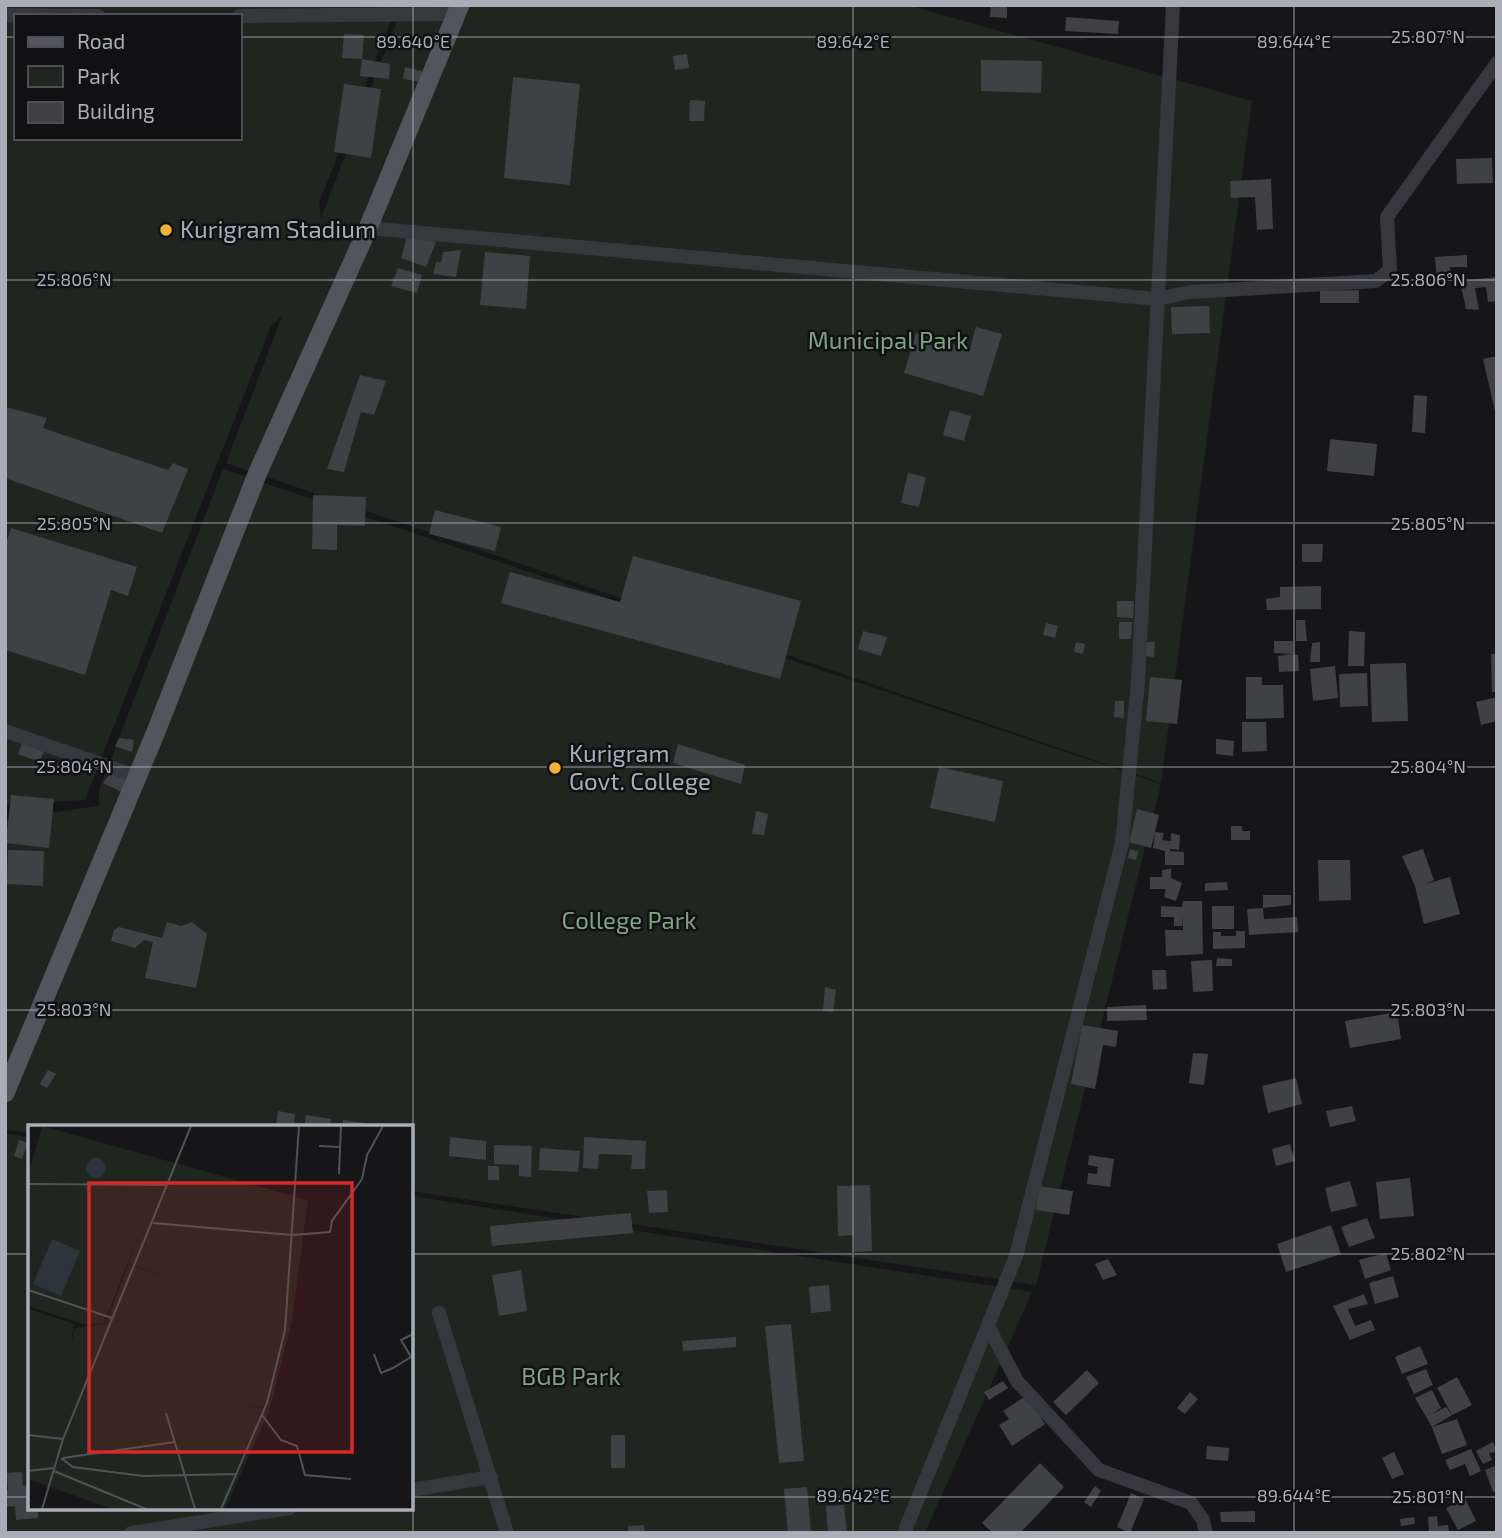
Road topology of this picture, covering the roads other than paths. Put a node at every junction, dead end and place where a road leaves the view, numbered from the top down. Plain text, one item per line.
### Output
1 (1173, 5) edge
2 (458, 10) edge
3 (242, 16) edge
4 (1497, 63) edge
5 (368, 228) junction
6 (1157, 299) junction
7 (5, 731) edge
8 (136, 776) junction
9 (5, 1093) edge
10 (439, 1313) dead end
11 (988, 1326) junction
12 (491, 1478) junction
13 (413, 1490) edge
14 (277, 1510) edge
15 (131, 1533) edge
16 (507, 1533) edge
17 (904, 1533) edge
18 (1206, 1533) edge

1 - 6 street
2 - 3 street
2 - 5 main road
4 - 6 street
5 - 6 street
5 - 8 main road
6 - 11 street
7 - 8 street
8 - 9 main road
10 - 12 street
11 - 17 street
11 - 18 street
12 - 13 street
12 - 16 street
14 - 15 street

